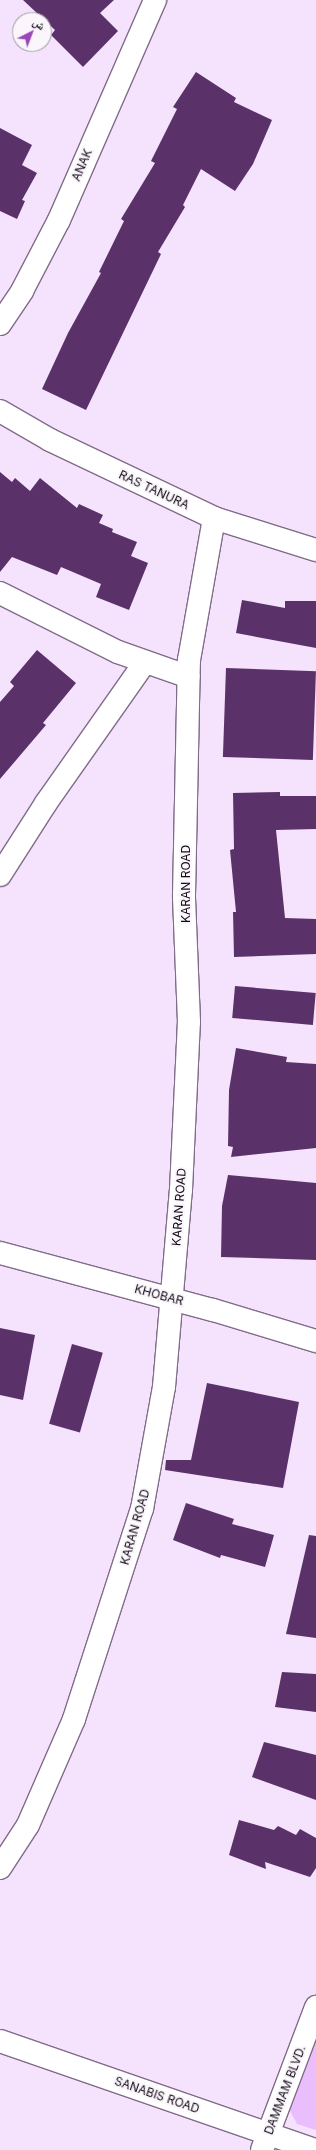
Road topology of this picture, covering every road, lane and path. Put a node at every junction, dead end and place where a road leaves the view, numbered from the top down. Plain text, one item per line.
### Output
1 (155, 0) edge
2 (0, 324) edge
3 (0, 411) edge
4 (214, 518) junction
5 (316, 550) edge
6 (0, 593) edge
7 (145, 662) junction
8 (188, 677) junction
9 (0, 875) edge
10 (0, 1253) edge
11 (172, 1299) junction
12 (316, 1341) edge
13 (0, 1868) edge
14 (316, 2008) edge
15 (0, 2041) edge
16 (265, 2142) edge
17 (315, 2150) edge

1 - 2 street, ANAK
3 - 4 street, RAS TANURA
4 - 5 street, RAS TANURA
4 - 8 street, KARAN ROAD
6 - 7 street
7 - 8 street
7 - 9 street
8 - 11 street, KARAN ROAD
10 - 11 street, KHOBAR
11 - 12 street, KHOBAR
11 - 13 street, KARAN ROAD
14 - 16 street, DAMMAM BLVD.
15 - 16 street, SANABIS ROAD
16 - 17 street, SANABIS ROAD

